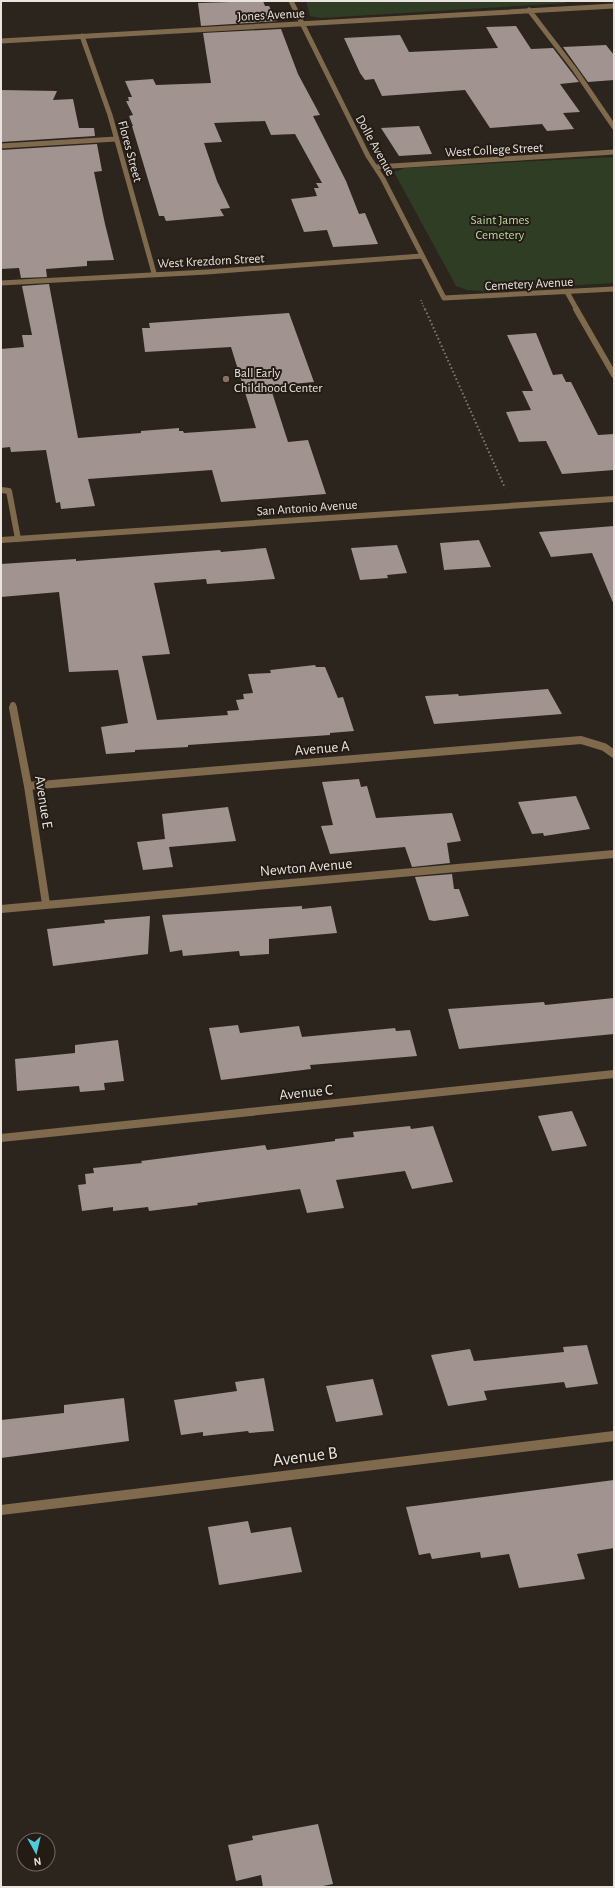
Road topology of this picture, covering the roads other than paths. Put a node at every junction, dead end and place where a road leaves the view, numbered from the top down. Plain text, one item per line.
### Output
1 (291, 1) edge
2 (614, 6) edge
3 (529, 10) junction
4 (302, 24) junction
5 (82, 36) junction
6 (1, 41) edge
7 (614, 127) edge
8 (116, 139) junction
9 (1, 146) edge
10 (614, 152) edge
11 (376, 167) junction
12 (422, 256) junction
13 (154, 274) junction
14 (1, 283) edge
15 (614, 289) edge
16 (567, 292) junction
17 (444, 298) joint
18 (614, 375) edge
19 (1, 490) edge
20 (614, 499) edge
21 (18, 539) junction
22 (1, 540) edge
23 (13, 705) dead end
24 (614, 754) edge
25 (28, 786) junction
26 (614, 854) edge
27 (46, 904) junction
28 (1, 909) edge
29 (614, 1074) edge
30 (1, 1138) edge
31 (614, 1436) edge
32 (1, 1510) edge

1 - 4 street, Dolle Avenue
2 - 3 street, Jones Avenue
3 - 4 street, Jones Avenue
3 - 7 street
4 - 5 street, Jones Avenue
4 - 11 street, Dolle Avenue
5 - 6 street, Jones Avenue
5 - 8 street, Flores Street
8 - 9 street
8 - 13 street, Flores Street
10 - 11 street, West College Street
11 - 12 street, Dolle Avenue
12 - 13 street, West Krezdorn Street
12 - 17 street, Dolle Avenue
13 - 14 street, West Krezdorn Street
15 - 16 street, Cemetery Avenue
16 - 17 street, Cemetery Avenue
16 - 18 street
19 - 21 street
20 - 21 street, San Antonio Avenue
21 - 22 street, San Antonio Avenue
23 - 25 street, Avenue E
24 - 25 street, Avenue A
25 - 27 street, Avenue E
26 - 27 street, Newton Avenue
27 - 28 street, Newton Avenue
29 - 30 street, Avenue C
31 - 32 street, Avenue B

